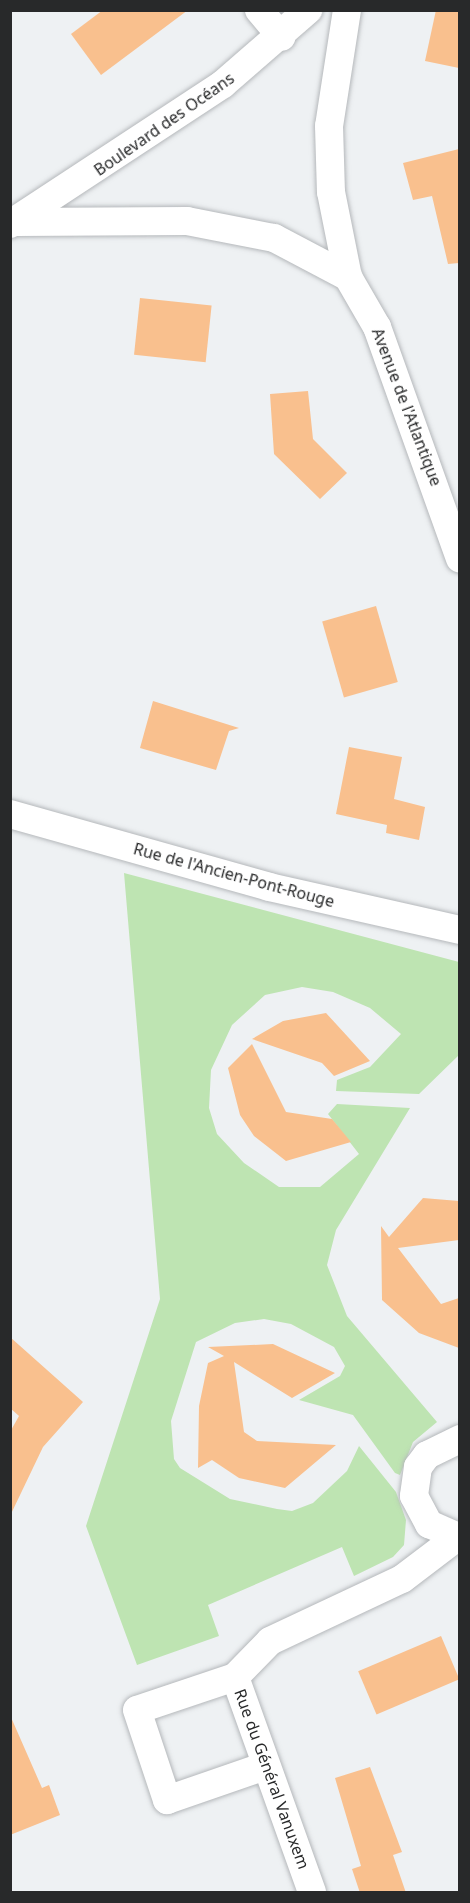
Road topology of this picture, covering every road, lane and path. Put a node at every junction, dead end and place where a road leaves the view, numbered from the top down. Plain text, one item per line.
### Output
1 (259, 10) edge
2 (308, 10) edge
3 (347, 10) edge
4 (282, 37) junction
5 (13, 223) edge
6 (348, 277) junction
7 (459, 559) edge
8 (10, 814) edge
9 (459, 930) edge
10 (459, 1439) edge
11 (458, 1538) edge
12 (235, 1677) junction
13 (265, 1766) junction
14 (312, 1893) edge

1 - 4 street
2 - 4 street, Boulevard des Océans
3 - 6 street, Avenue de l'Atlantique
4 - 5 street, Boulevard des Océans
5 - 6 street
6 - 7 street, Avenue de l'Atlantique
8 - 9 street, Rue de l'Ancien-Pont-Rouge
10 - 11 street
11 - 12 street, Rue du Général Vanuxem
12 - 13 street, Rue du Général Vanuxem
12 - 13 street
13 - 14 street, Rue du Général Vanuxem

